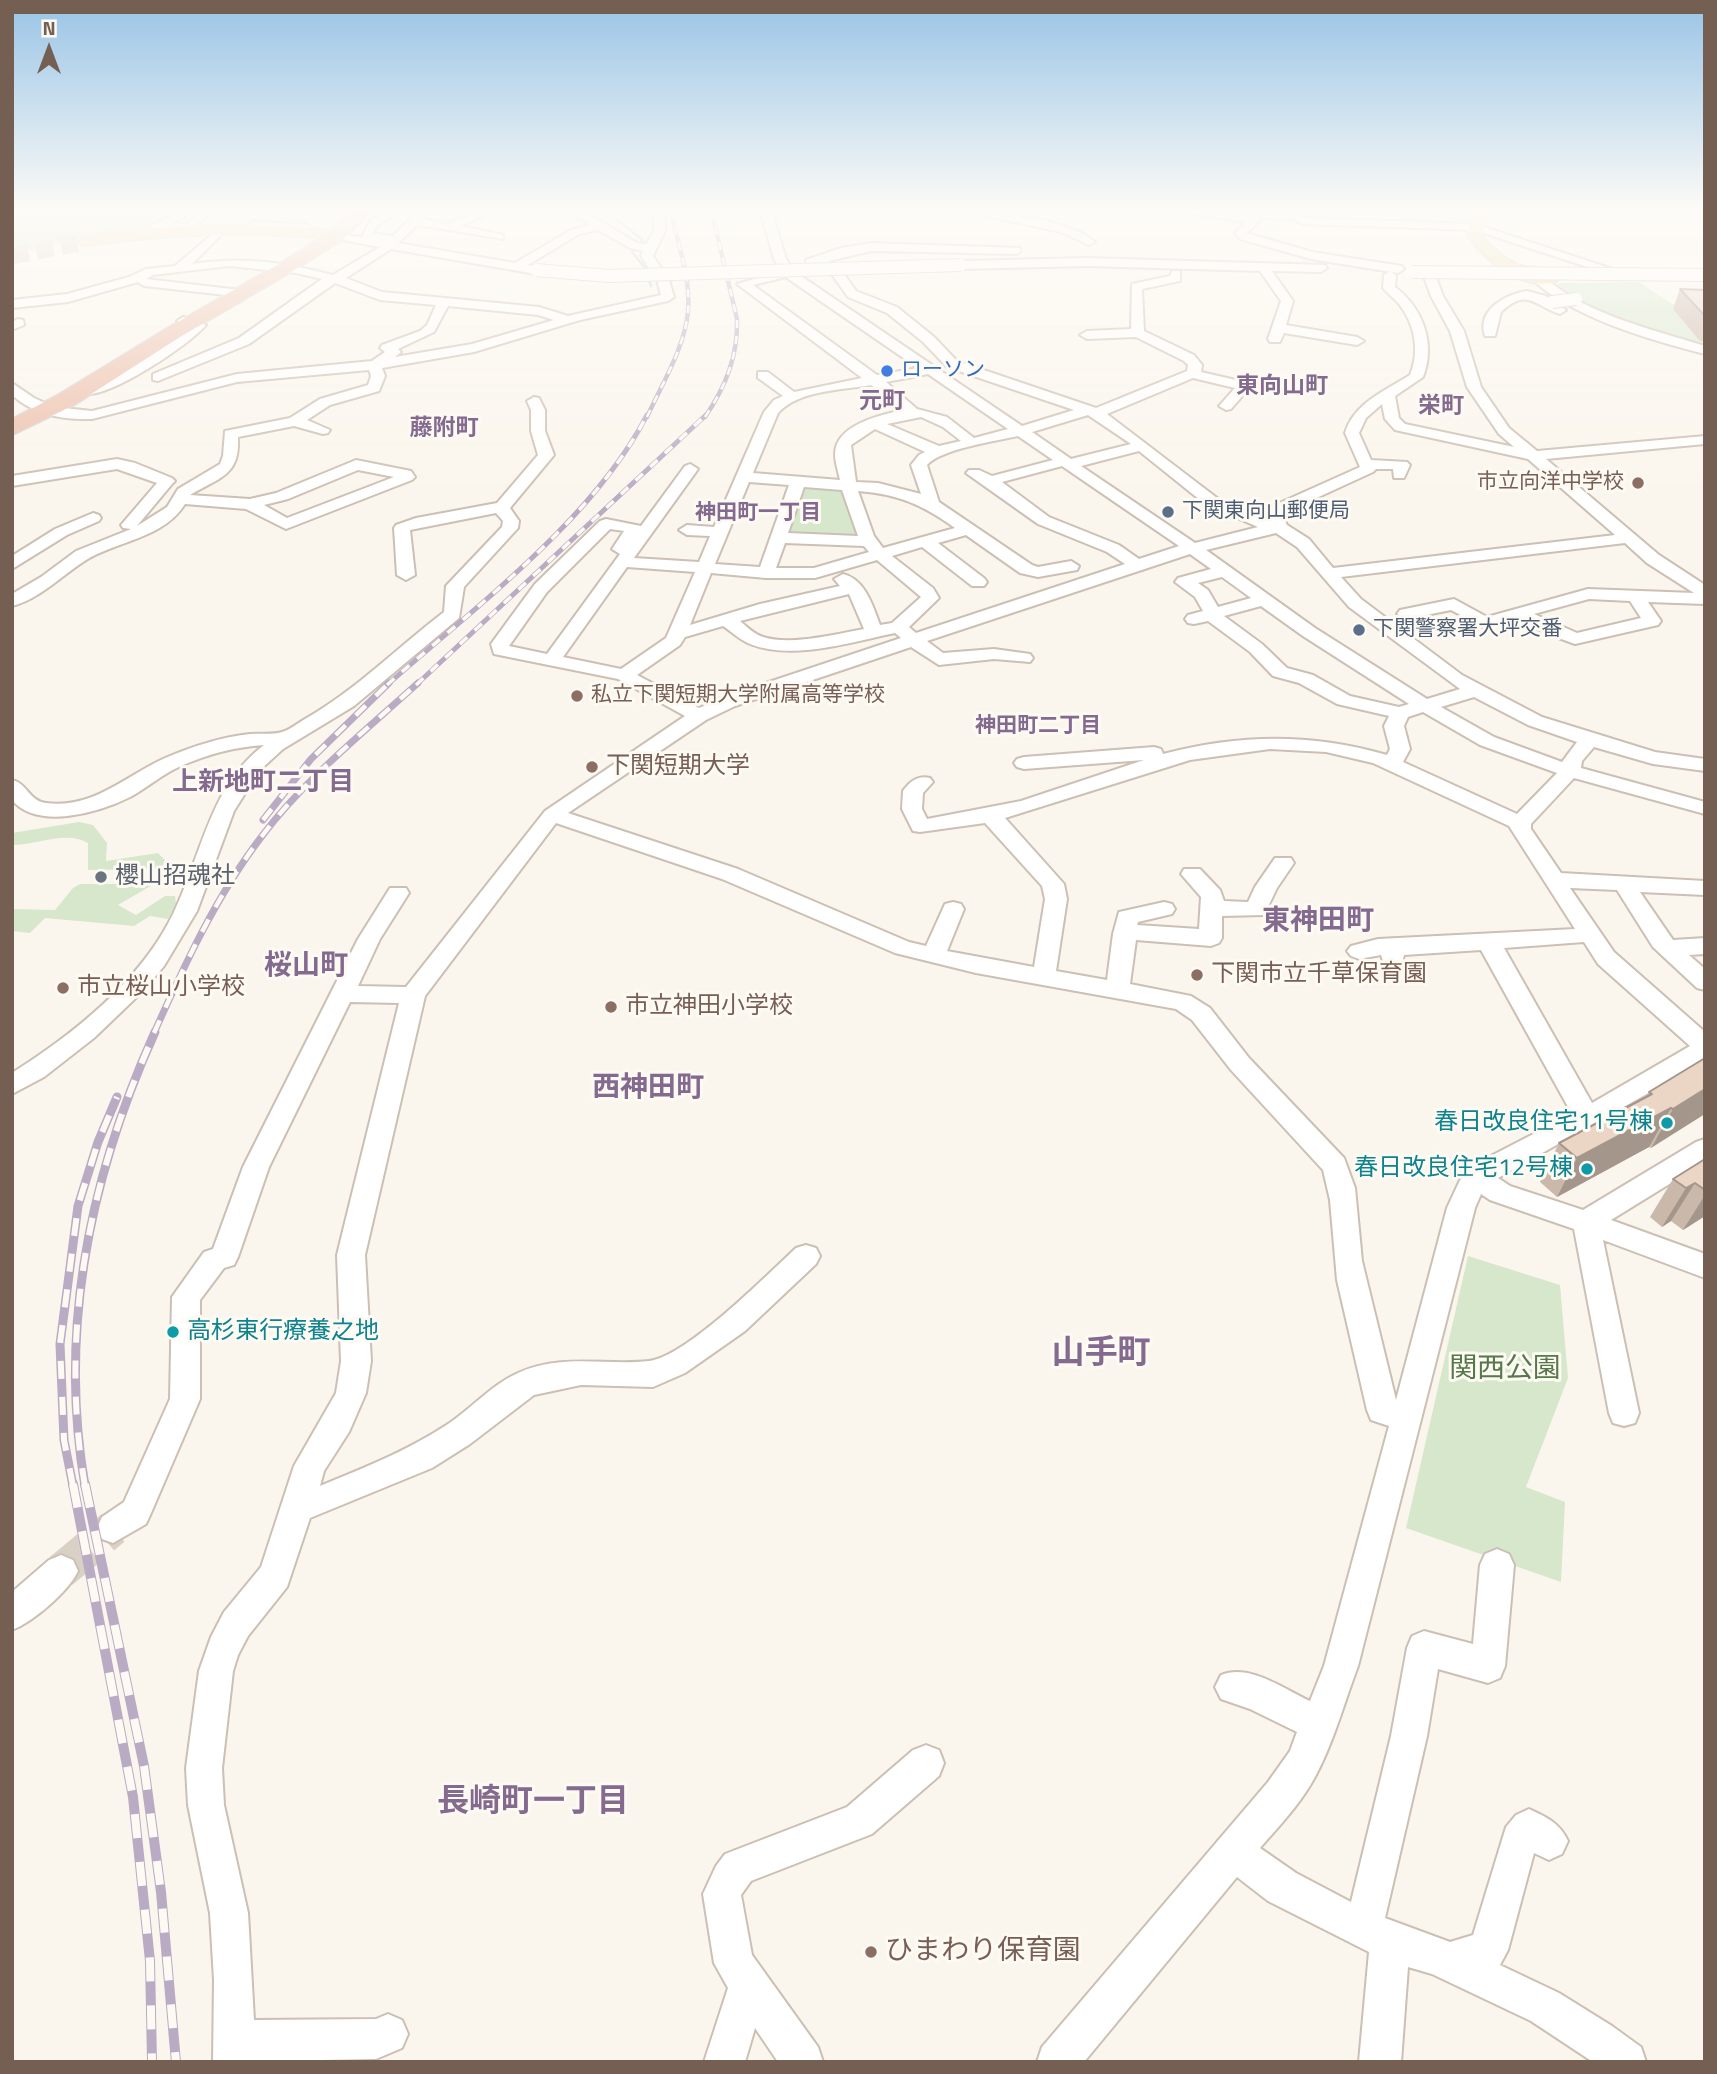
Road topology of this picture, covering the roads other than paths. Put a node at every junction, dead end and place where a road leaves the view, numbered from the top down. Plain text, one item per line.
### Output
1 (215, 306) edge
2 (294, 306) edge
3 (442, 306) edge
4 (486, 306) edge
5 (629, 306) edge
6 (772, 306) edge
7 (835, 306) edge
8 (879, 306) edge
9 (1136, 306) edge
10 (1286, 306) edge
11 (1406, 306) edge
12 (1443, 306) edge
13 (1502, 306) edge
14 (1556, 306) edge
15 (1582, 306) edge
16 (895, 313) junction
17 (568, 320) junction
18 (857, 321) junction
19 (187, 322) junction
20 (1651, 332) junction
21 (1138, 333) junction
22 (1490, 333) dead end
23 (1087, 335) dead end
24 (1357, 341) dead end
25 (1201, 344) dead end
26 (1705, 350) edge
27 (1179, 353) junction
28 (374, 366) junction
29 (955, 366) junction
30 (136, 369) junction
31 (929, 371) junction
32 (1191, 374) junction
33 (763, 376) dead end
34 (158, 377) junction
35 (873, 382) junction
36 (13, 388) edge
37 (88, 391) dead end
38 (172, 393) junction
39 (1388, 396) junction
40 (790, 397) junction
41 (534, 401) dead end
42 (1226, 406) dead end
43 (44, 409) junction
44 (913, 412) junction
45 (1093, 412) junction
46 (295, 421) junction
47 (876, 423) junction
48 (12, 428) edge
49 (323, 430) dead end
50 (1020, 431) junction
51 (1705, 440) edge
52 (971, 443) junction
53 (1142, 446) junction
54 (937, 451) junction
55 (1533, 456) junction
56 (1067, 463) junction
57 (1368, 464) junction
58 (690, 469) dead end
59 (1399, 475) dead end
60 (743, 477) junction
61 (12, 481) edge
62 (798, 481) junction
63 (851, 486) junction
64 (182, 499) junction
65 (250, 504) junction
66 (932, 504) junction
67 (502, 508) junction
68 (61, 516) dead end
69 (93, 517) junction
70 (137, 527) junction
71 (1277, 528) junction
72 (968, 529) junction
73 (687, 530) dead end
74 (721, 532) junction
75 (779, 538) junction
76 (1629, 538) junction
77 (869, 541) junction
78 (926, 542) junction
79 (1195, 550) junction
80 (883, 555) junction
81 (626, 557) junction
82 (12, 564) edge
83 (1137, 565) junction
84 (706, 568) junction
85 (832, 569) junction
86 (1224, 570) junction
87 (766, 573) junction
88 (1330, 573) junction
89 (406, 575) dead end
90 (1102, 576) junction
91 (978, 582) dead end
92 (853, 588) junction
93 (17, 593) edge
94 (1705, 593) edge
95 (1635, 595) junction
96 (1705, 599) edge
97 (1264, 600) junction
98 (1213, 613) junction
99 (1519, 613) junction
100 (1406, 614) dead end
101 (1194, 619) dead end
102 (726, 620) junction
103 (898, 627) junction
104 (874, 632) junction
105 (677, 634) junction
106 (914, 640) junction
107 (1024, 658) dead end
108 (551, 661) junction
109 (624, 675) junction
110 (1476, 690) junction
111 (1424, 705) junction
112 (1400, 713) junction
113 (699, 716) junction
114 (282, 739) junction
115 (1590, 740) junction
116 (1173, 758) junction
117 (1024, 763) dead end
118 (1392, 764) junction
119 (1705, 765) edge
120 (1570, 771) junction
121 (922, 782) dead end
122 (12, 786) edge
123 (1705, 808) edge
124 (552, 815) junction
125 (990, 815) junction
126 (1520, 823) junction
127 (1283, 863) dead end
128 (1192, 874) dead end
129 (1554, 880) junction
130 (1624, 884) junction
131 (1705, 888) edge
132 (398, 893) dead end
133 (1214, 908) junction
134 (953, 909) dead end
135 (1164, 909) dead end
136 (1128, 915) junction
137 (1579, 936) dead end
138 (1489, 943) junction
139 (1705, 946) edge
140 (1667, 948) junction
141 (1359, 951) dead end
142 (934, 956) junction
143 (1044, 976) junction
144 (1705, 982) edge
145 (1118, 988) junction
146 (343, 994) junction
147 (412, 995) junction
148 (1705, 1048) edge
149 (12, 1085) edge
150 (1587, 1118) junction
151 (1705, 1149) edge
152 (1478, 1179) junction
153 (1586, 1222) junction
154 (806, 1256) dead end
155 (1705, 1266) edge
156 (1624, 1413) dead end
157 (1407, 1418) junction
158 (299, 1504) junction
159 (113, 1528) tunnel mouth
160 (1497, 1565) dead end
161 (61, 1571) tunnel mouth
162 (12, 1614) edge
163 (1233, 1687) dead end
164 (1320, 1725) junction
165 (926, 1763) dead end
166 (1549, 1841) dead end
167 (1232, 1852) junction
168 (1376, 1934) junction
169 (1449, 1962) junction
170 (749, 1985) junction
171 (388, 2034) dead end
172 (234, 2051) edge
173 (724, 2062) edge
174 (803, 2062) edge
175 (1057, 2062) edge
176 (1380, 2062) edge
177 (1626, 2062) edge

1 - 19 highway
2 - 34 street
3 - 28 street
4 - 17 street
5 - 17 street
6 - 35 street
7 - 18 street
8 - 16 street
9 - 21 street
10 - 24 street
11 - 39 street
12 - 55 street
13 - 22 street
14 - 20 street
15 - 20 street
16 - 18 street
16 - 29 street
17 - 28 street
18 - 31 street
19 - 30 street
19 - 43 highway
20 - 26 street
21 - 23 street
21 - 27 street
25 - 27 street
27 - 32 street
28 - 38 street
28 - 46 street
29 - 31 street
29 - 45 street
30 - 34 street
30 - 37 street
31 - 35 street
31 - 50 street
32 - 42 street
32 - 45 street
33 - 40 street
34 - 38 street
35 - 40 street
35 - 44 street
36 - 43 street
38 - 43 street
39 - 55 street
39 - 57 street
40 - 60 street
41 - 67 street
43 - 48 highway
44 - 47 street
44 - 52 street
45 - 50 street
45 - 53 street
46 - 49 street
46 - 64 street
47 - 54 street
47 - 63 street
50 - 52 street
50 - 56 street
51 - 55 street
52 - 54 street
53 - 56 street
53 - 71 street
54 - 66 street
55 - 76 street
56 - 79 street
56 - 83 street
57 - 59 street
57 - 71 street
58 - 81 street
60 - 62 street
60 - 74 street
61 - 70 street
62 - 63 street
62 - 75 street
63 - 66 street
63 - 77 street
64 - 65 street
64 - 70 street
65 - 65 street
66 - 72 street
67 - 89 street
67 - 114 street
68 - 69 street
69 - 70 street
69 - 82 street
70 - 93 street
71 - 79 street
71 - 88 street
72 - 78 street
72 - 90 street
73 - 74 street
74 - 84 street
75 - 77 street
75 - 87 street
76 - 88 street
76 - 94 street
77 - 80 street
78 - 80 street
78 - 91 street
79 - 83 street
79 - 86 street
80 - 85 street
80 - 103 street
81 - 84 street
81 - 108 street
81 - 108 street
83 - 90 street
84 - 87 street
84 - 105 street
85 - 87 street
85 - 92 street
86 - 97 street
86 - 98 street
88 - 110 street
90 - 106 street
92 - 102 street
92 - 104 street
95 - 96 street
95 - 99 street
95 - 99 street
97 - 98 street
97 - 111 street
98 - 101 street
98 - 112 street
99 - 100 street
102 - 104 street
102 - 105 street
103 - 104 street
103 - 106 street
105 - 109 street
106 - 107 street
106 - 113 street
108 - 109 street
109 - 113 street
110 - 111 street
110 - 115 street
111 - 112 street
111 - 120 street
112 - 118 street
113 - 124 street
114 - 122 street
114 - 149 street
115 - 119 street
115 - 120 street
116 - 117 street
116 - 118 street
116 - 125 street
118 - 126 street
120 - 123 street
120 - 126 street
121 - 125 street
124 - 142 street
124 - 147 street
125 - 143 street
126 - 129 street
127 - 133 street
128 - 133 street
129 - 130 street
129 - 148 street
130 - 131 street
130 - 140 street
132 - 146 street
133 - 136 street
134 - 142 street
135 - 136 street
136 - 145 street
137 - 138 street
138 - 141 street
138 - 150 street
139 - 140 street
140 - 144 street
142 - 143 street
143 - 145 street
145 - 157 street
146 - 147 street
146 - 159 street
147 - 158 street
148 - 150 street
150 - 152 street
151 - 153 street
152 - 153 street
152 - 157 street
153 - 155 street
153 - 156 street
154 - 158 street
157 - 164 street
158 - 172 street
160 - 168 street
161 - 162 street
163 - 164 street
164 - 167 street
165 - 170 street
166 - 169 street
167 - 168 street
167 - 175 street
168 - 169 street
168 - 176 street
169 - 177 street
170 - 173 street
170 - 174 street
171 - 172 street

